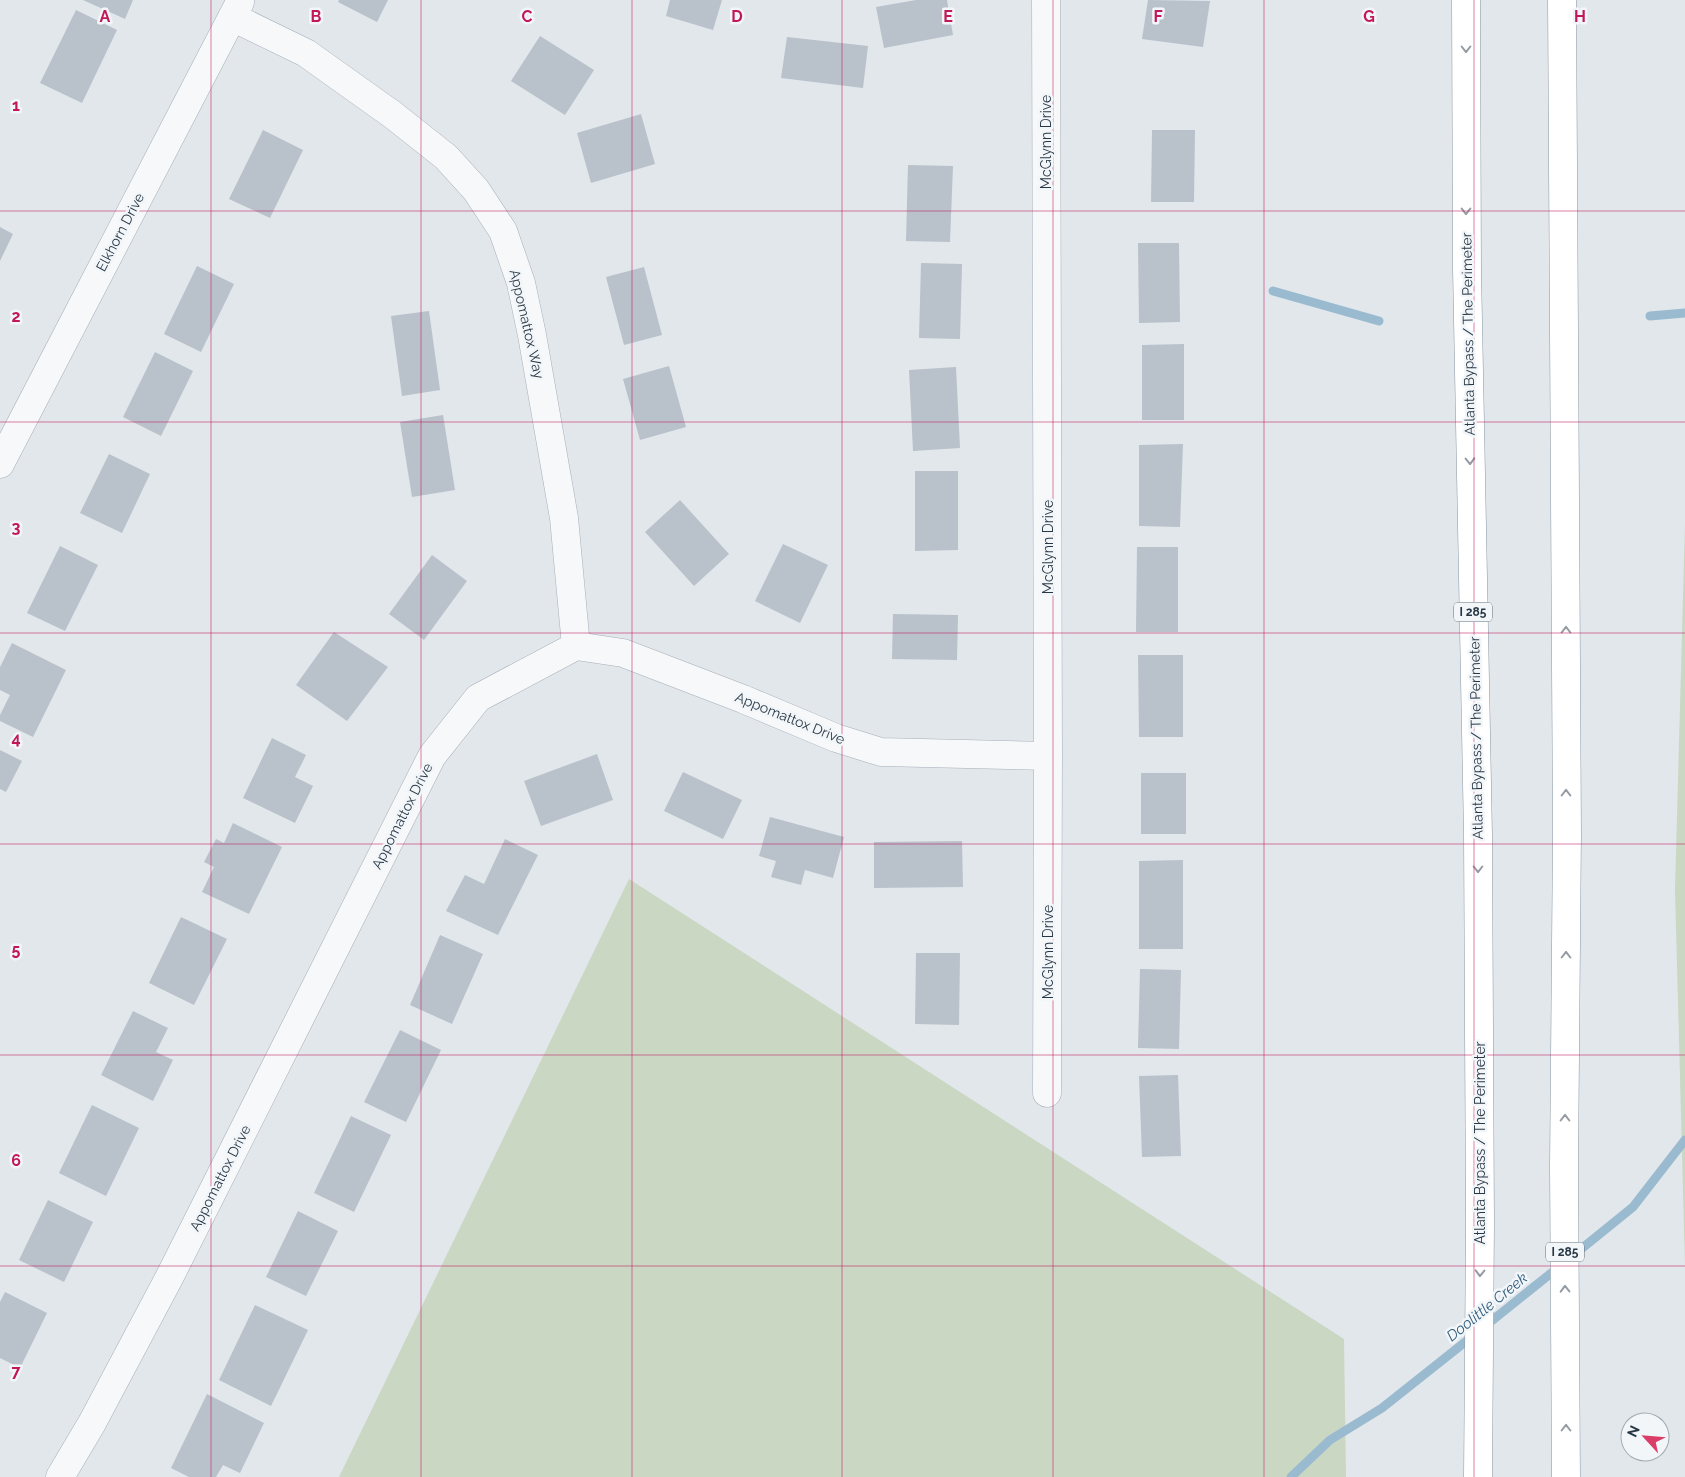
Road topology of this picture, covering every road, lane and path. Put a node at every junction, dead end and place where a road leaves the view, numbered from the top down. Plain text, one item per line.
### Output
1 (1046, 0) edge
2 (1466, 0) edge
3 (1562, 0) edge
4 (237, 8) edge
5 (9, 422) edge
6 (0, 464) edge
7 (576, 646) junction
8 (1048, 756) junction
9 (1048, 1093) dead end
10 (60, 1477) edge
11 (1478, 1477) edge
12 (1566, 1477) edge

1 - 8 street, McGlynn Drive
2 -> 11 highway, Atlanta Bypass / The Perimeter / I 285
12 -> 3 highway, I 285
4 - 5 street, Elkhorn Drive
4 - 7 street, Appomattox Way
5 - 6 street, Elkhorn Drive
7 - 8 street, Appomattox Drive
7 - 10 street, Appomattox Drive
8 - 9 street, McGlynn Drive

